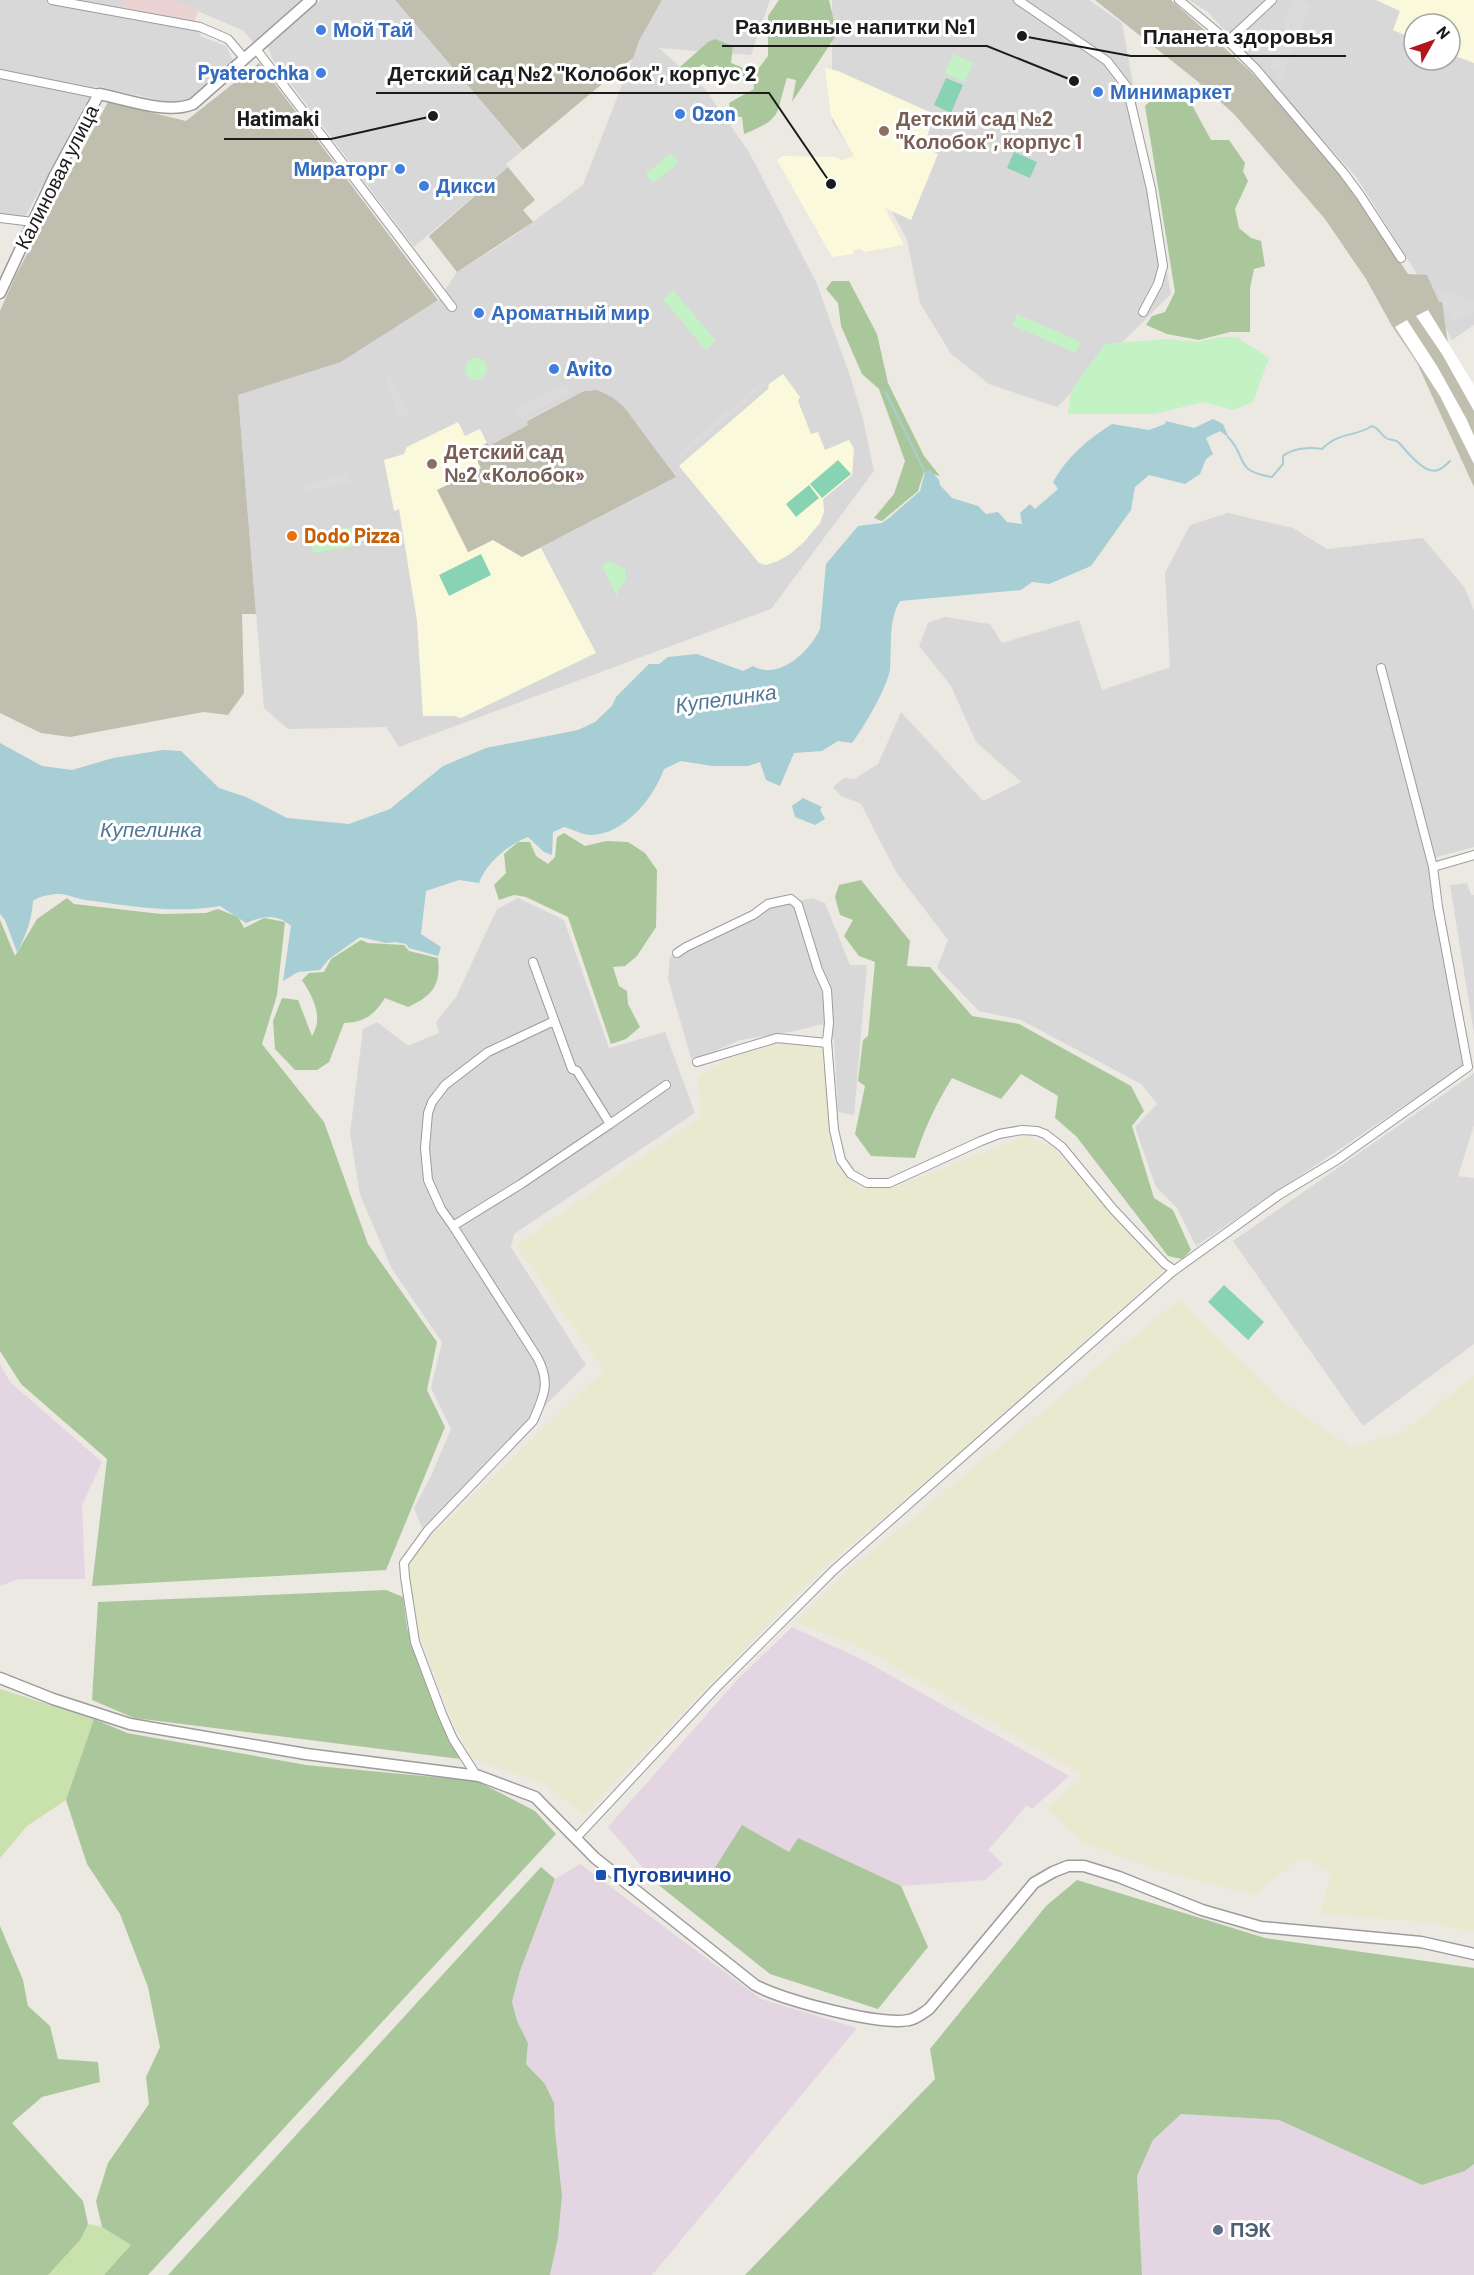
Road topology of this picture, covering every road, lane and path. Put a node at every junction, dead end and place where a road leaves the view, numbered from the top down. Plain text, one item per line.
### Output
1 (52, 0) edge
2 (311, 0) edge
3 (1018, 0) edge
4 (1179, 0) edge
5 (1272, 0) edge
6 (1228, 41) junction
7 (256, 49) junction
8 (245, 59) junction
9 (0, 74) edge
10 (99, 94) junction
11 (0, 218) edge
12 (33, 222) junction
13 (1401, 258) dead end
14 (0, 293) edge
15 (452, 307) dead end
16 (1143, 312) dead end
17 (1382, 668) dead end
18 (1474, 855) edge
19 (1433, 867) junction
20 (677, 953) dead end
21 (532, 962) dead end
22 (554, 1021) junction
23 (827, 1043) junction
24 (696, 1062) dead end
25 (666, 1085) dead end
26 (610, 1124) junction
27 (453, 1226) junction
28 (1174, 1270) junction
29 (0, 1678) edge
30 (476, 1775) junction
31 (576, 1838) junction
32 (1474, 1954) edge

1 - 8 street
2 - 7 street, Калиновая улица
3 - 16 street
4 - 6 street
5 - 6 street
6 - 13 street
7 - 8 street, Калиновая улица
7 - 15 street
8 - 10 street, Калиновая улица
9 - 10 street
10 - 12 street, Калиновая улица
11 - 12 street
12 - 14 street, Калиновая улица
17 - 19 street
18 - 19 street
19 - 28 street
20 - 23 street
21 - 22 street
22 - 26 street
22 - 27 street
23 - 24 street
23 - 28 street
25 - 26 street
26 - 27 street
27 - 30 street
28 - 31 street
29 - 30 street
30 - 31 street
31 - 32 street

